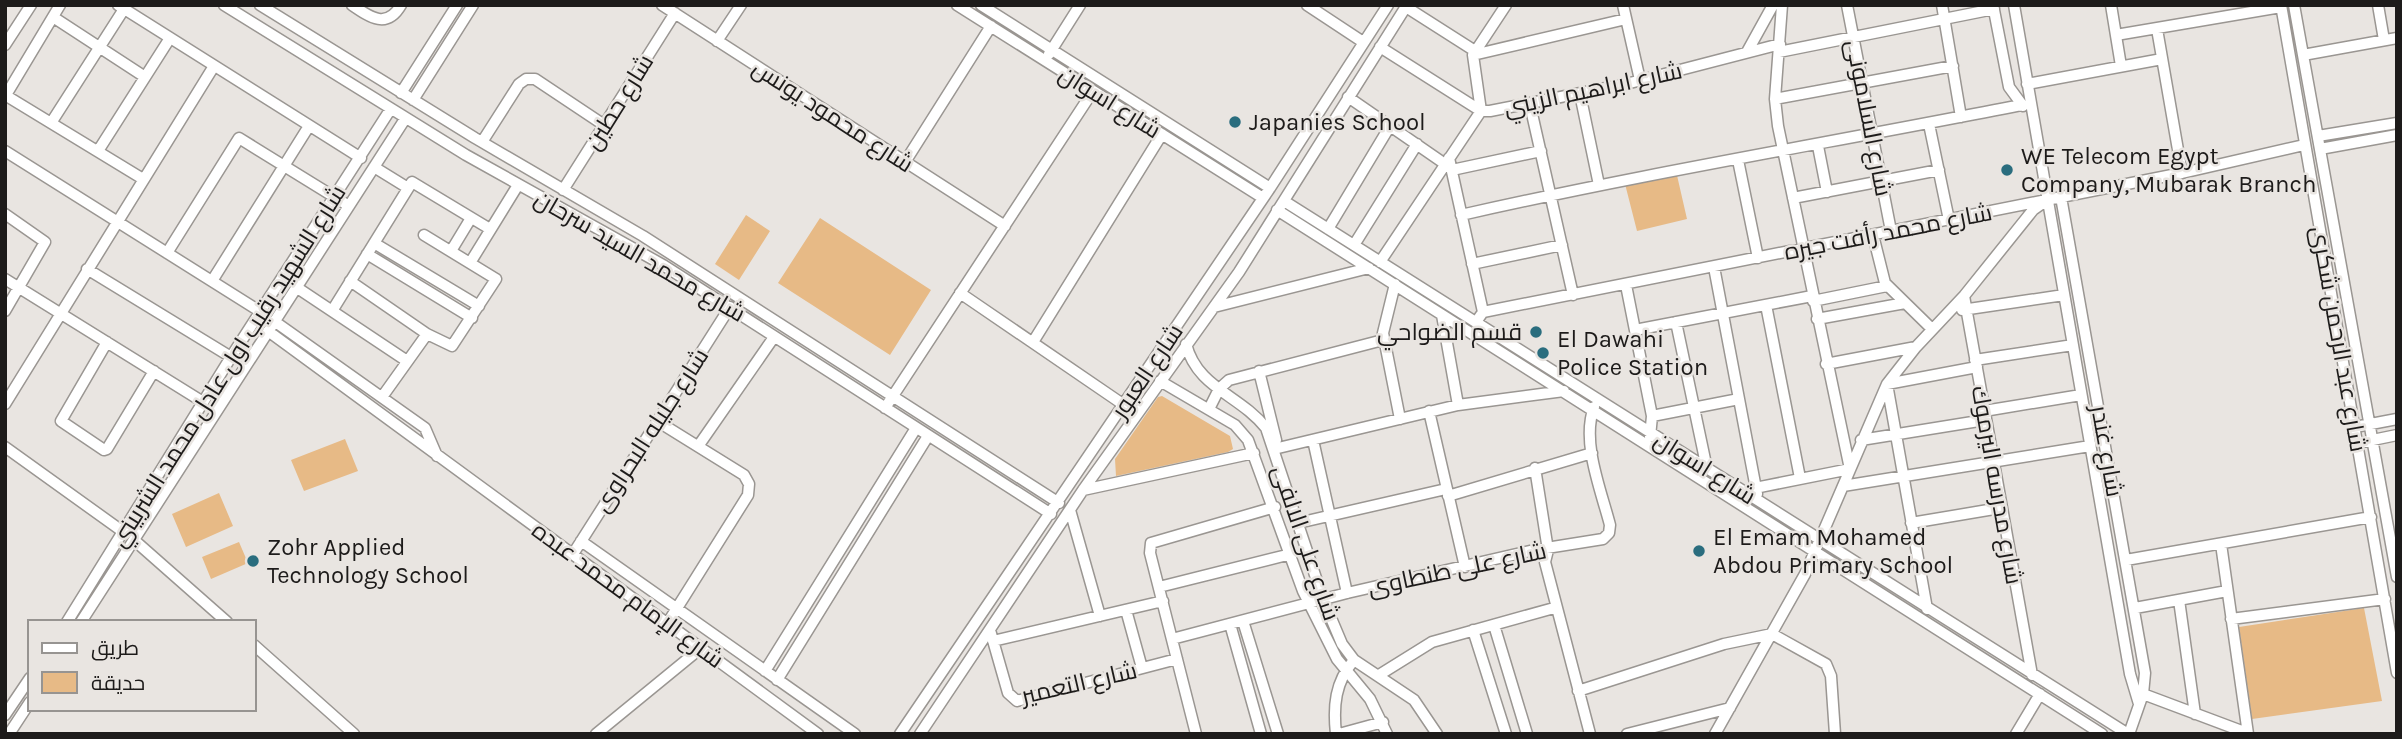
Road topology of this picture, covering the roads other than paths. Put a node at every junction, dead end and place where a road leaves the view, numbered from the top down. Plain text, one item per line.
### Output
1 (31, 5) edge
2 (60, 5) edge
3 (224, 5) edge
4 (352, 5) edge
5 (401, 5) edge
6 (457, 5) edge
7 (473, 5) edge
8 (662, 5) edge
9 (740, 5) edge
10 (957, 5) edge
11 (981, 5) edge
12 (1080, 5) edge
13 (1307, 5) edge
14 (1506, 5) edge
15 (1623, 5) edge
16 (1773, 5) edge
17 (1782, 5) edge
18 (1847, 5) edge
19 (1942, 5) edge
20 (2014, 5) edge
21 (2111, 5) edge
22 (2294, 5) edge
23 (2378, 5) edge
24 (1406, 6) edge
25 (2281, 6) edge
26 (121, 7) edge
27 (1993, 7) edge
28 (264, 8) edge
29 (1385, 9) edge
30 (675, 13) junction
31 (53, 17) junction
32 (1626, 19) junction
33 (1945, 19) junction
34 (1396, 22) junction
35 (257, 26) junction
36 (990, 26) junction
37 (2157, 29) junction
38 (2116, 36) junction
39 (170, 38) junction
40 (1853, 38) junction
41 (2397, 38) edge
42 (2384, 40) junction
43 (717, 41) junction
44 (1363, 42) junction
45 (5, 45) edge
46 (99, 47) junction
47 (1380, 47) junction
48 (1780, 48) junction
49 (1052, 50) junction
50 (1747, 52) junction
51 (1474, 53) junction
52 (2303, 54) junction
53 (2162, 59) junction
54 (1045, 61) junction
55 (214, 66) junction
56 (1953, 66) junction
57 (2121, 66) junction
58 (145, 77) junction
59 (1640, 80) junction
60 (1862, 83) junction
61 (2027, 84) junction
62 (1093, 91) junction
63 (401, 93) junction
64 (1580, 94) junction
65 (6, 95) edge
66 (1348, 97) junction
67 (1775, 99) junction
68 (413, 100) junction
69 (1530, 105) junction
70 (2021, 105) junction
71 (390, 110) junction
72 (1481, 111) junction
73 (2032, 112) junction
74 (1961, 117) junction
75 (405, 119) junction
76 (51, 123) junction
77 (2397, 123) edge
78 (1929, 124) junction
79 (604, 125) junction
80 (309, 126) junction
81 (1390, 126) junction
82 (1162, 134) junction
83 (1872, 135) junction
84 (2397, 135) edge
85 (2318, 136) junction
86 (479, 140) junction
87 (1417, 144) junction
88 (2304, 145) junction
89 (1818, 146) junction
90 (2320, 149) junction
91 (5, 151) edge
92 (98, 151) junction
93 (1541, 151) junction
94 (1783, 153) junction
95 (466, 155) junction
96 (505, 156) junction
97 (360, 158) junction
98 (1738, 160) junction
99 (905, 162) junction
100 (1449, 164) junction
101 (285, 165) junction
102 (374, 167) junction
103 (1939, 170) junction
104 (494, 172) junction
105 (2182, 173) junction
106 (143, 179) junction
107 (1881, 181) junction
108 (518, 185) junction
109 (1599, 185) junction
110 (408, 188) junction
111 (1270, 188) junction
112 (563, 190) junction
113 (1828, 191) junction
114 (1550, 195) junction
115 (335, 197) junction
116 (2061, 197) junction
117 (1264, 198) junction
118 (1793, 198) junction
119 (2047, 200) junction
120 (1284, 201) junction
121 (349, 206) junction
122 (1278, 210) junction
123 (5, 214) edge
124 (1461, 215) junction
125 (471, 218) junction
126 (1949, 220) junction
127 (117, 222) junction
128 (1005, 226) junction
129 (490, 229) junction
130 (1328, 229) junction
131 (1891, 231) junction
132 (424, 235) dead end
133 (1873, 235) junction
134 (374, 243) junction
135 (1353, 245) junction
136 (1562, 245) junction
137 (1802, 249) junction
138 (451, 251) junction
139 (167, 253) junction
140 (367, 254) junction
141 (1758, 258) junction
142 (1222, 259) junction
143 (1380, 262) junction
144 (470, 263) junction
145 (1472, 264) junction
146 (1714, 267) junction
147 (1369, 268) junction
148 (87, 269) junction
149 (1239, 272) junction
150 (5, 279) edge
151 (212, 281) junction
152 (350, 281) junction
153 (1395, 284) junction
154 (1626, 285) junction
155 (1887, 286) junction
156 (19, 287) junction
157 (296, 287) junction
158 (960, 293) junction
159 (1573, 295) junction
160 (2064, 295) junction
161 (1964, 296) junction
162 (1196, 297) junction
163 (1813, 298) junction
164 (1905, 303) junction
165 (1766, 305) junction
166 (480, 306) junction
167 (730, 307) junction
168 (1212, 308) junction
169 (1967, 309) junction
170 (5, 311) edge
171 (332, 311) junction
172 (261, 312) junction
173 (1483, 312) junction
174 (60, 313) junction
175 (1723, 313) junction
176 (1948, 313) junction
177 (1442, 314) junction
178 (472, 318) junction
179 (2351, 318) junction
180 (1817, 319) junction
181 (274, 321) junction
182 (2335, 321) junction
183 (1476, 322) junction
184 (1676, 322) junction
185 (1933, 328) junction
186 (1634, 330) junction
187 (268, 331) junction
188 (427, 334) junction
189 (774, 337) junction
190 (1383, 340) junction
191 (107, 342) junction
192 (1033, 342) junction
193 (1186, 344) junction
194 (2073, 345) junction
195 (1916, 347) junction
196 (231, 357) junction
197 (407, 361) junction
198 (1826, 364) junction
199 (1976, 364) junction
200 (154, 371) junction
201 (1259, 371) junction
202 (1160, 381) junction
203 (1887, 384) junction
204 (1219, 389) junction
205 (1564, 391) junction
206 (894, 394) junction
207 (2081, 395) junction
208 (382, 397) junction
209 (1739, 399) junction
210 (203, 402) junction
211 (5, 404) edge
212 (1124, 405) junction
213 (1458, 405) junction
214 (1595, 405) junction
215 (885, 408) junction
216 (1693, 408) junction
217 (1209, 409) junction
218 (1429, 411) junction
219 (1652, 416) junction
220 (1985, 416) junction
221 (1399, 419) junction
222 (2397, 419) edge
223 (657, 421) junction
224 (2370, 424) junction
225 (2355, 427) junction
226 (916, 428) junction
227 (1896, 435) junction
228 (2397, 435) edge
229 (182, 436) junction
230 (928, 436) junction
231 (1649, 439) junction
232 (1313, 440) junction
233 (1861, 440) junction
234 (2372, 440) junction
235 (2358, 443) junction
236 (195, 444) junction
237 (699, 445) junction
238 (2090, 446) junction
239 (5, 447) edge
240 (1276, 448) junction
241 (1254, 453) junction
242 (1592, 453) junction
243 (437, 456) junction
244 (1993, 462) junction
245 (1535, 468) junction
246 (1707, 469) junction
247 (1850, 469) junction
248 (1800, 478) junction
249 (1903, 478) junction
250 (1843, 486) junction
251 (1755, 488) junction
252 (1083, 490) junction
253 (1447, 493) junction
254 (1758, 501) junction
255 (1059, 503) junction
256 (1275, 507) junction
257 (2000, 508) junction
258 (1070, 510) junction
259 (1051, 514) junction
260 (1330, 516) junction
261 (2371, 517) junction
262 (1298, 523) junction
263 (1911, 523) junction
264 (122, 531) junction
265 (2393, 531) edge
266 (1820, 540) junction
267 (134, 541) junction
268 (581, 541) junction
269 (2221, 544) junction
270 (1548, 550) junction
271 (1815, 551) junction
272 (573, 554) junction
273 (1291, 554) junction
274 (2126, 560) junction
275 (2394, 562) junction
276 (2379, 564) junction
277 (1465, 567) junction
278 (2397, 577) edge
279 (1158, 587) junction
280 (2227, 591) junction
281 (1348, 593) junction
282 (2385, 599) junction
283 (1323, 600) junction
284 (2179, 600) junction
285 (1163, 601) junction
286 (1310, 603) junction
287 (1554, 608) junction
288 (1927, 608) junction
289 (2135, 608) junction
290 (677, 609) junction
291 (1126, 610) junction
292 (1100, 616) junction
293 (2231, 619) junction
294 (68, 620) edge
295 (82, 620) edge
296 (225, 620) edge
297 (1243, 621) junction
298 (667, 624) junction
299 (1230, 624) junction
300 (1494, 625) junction
301 (990, 630) junction
302 (1472, 631) junction
303 (1772, 634) junction
304 (964, 639) junction
305 (1172, 639) junction
306 (993, 641) junction
307 (256, 647) edge
308 (701, 648) junction
309 (977, 650) junction
310 (1177, 659) junction
311 (1354, 660) junction
312 (945, 667) junction
313 (1142, 668) junction
314 (765, 671) junction
315 (1344, 671) junction
316 (2397, 673) edge
317 (960, 674) junction
318 (2032, 674) junction
319 (1379, 675) junction
320 (777, 680) junction
321 (28, 681) edge
322 (1578, 691) junction
323 (2040, 694) junction
324 (2141, 699) junction
325 (28, 705) edge
326 (1730, 708) junction
327 (2195, 714) junction
328 (5, 715) edge
329 (1383, 722) junction
330 (1659, 730) edge
331 (2247, 733) edge
332 (9, 734) edge
333 (354, 734) edge
334 (596, 734) edge
335 (818, 734) edge
336 (855, 734) edge
337 (900, 734) edge
338 (919, 734) edge
339 (1196, 734) edge
340 (1261, 734) edge
341 (1278, 734) edge
342 (1338, 734) edge
343 (1387, 734) edge
344 (1437, 734) edge
345 (1506, 734) edge
346 (1527, 734) edge
347 (1590, 734) edge
348 (1627, 734) edge
349 (1715, 734) edge
350 (1835, 734) edge
351 (2016, 734) edge
352 (2102, 734) edge
353 (2129, 734) edge

1 - 45 street
2 - 31 street
3 - 35 street, شارع محمد السيد سرحان
4 - 5 street
6 - 63 street
7 - 68 street
8 - 30 street, شارع محمود يونس
9 - 43 street
10 - 36 street, شارع اسوان
11 - 49 street, شارع اسوان
12 - 49 street
13 - 44 street
14 - 51 street
15 - 32 street
16 - 50 street
17 - 48 street
18 - 40 street, شارع السلامونى
19 - 33 street
20 - 61 street, شارع غندر
21 - 38 street
22 - 52 street, شارع عبد الرحمن شكرى
23 - 42 street
24 - 34 street, شارع العبور
24 - 51 street
25 - 37 street
25 - 88 street, شارع عبد الرحمن شكرى
26 - 39 street
26 - 46 street
27 - 33 street, شارع ابراهيم الزيني
27 - 70 street
28 - 35 street
28 - 63 street, شارع محمد السيد سرحان
29 - 34 street
29 - 44 street, شارع العبور
30 - 43 street, شارع محمود يونس
30 - 79 street, شارع حطين
31 - 46 street
31 - 65 street
32 - 51 street
32 - 59 street
33 - 40 street, شارع ابراهيم الزيني
33 - 56 street
34 - 47 street, شارع العبور
35 - 71 street, شارع محمد السيد سرحان
36 - 54 street, شارع اسوان
36 - 99 street
37 - 38 street
37 - 53 street
38 - 57 street
39 - 55 street
39 - 58 street
40 - 48 street, شارع ابراهيم الزيني
40 - 60 street, شارع السلامونى
41 - 42 street
42 - 52 street
43 - 99 street, شارع محمود يونس
44 - 111 street, شارع العبور
46 - 58 street
46 - 76 street
47 - 66 street, شارع العبور
47 - 72 street, شارع ابراهيم الزيني
48 - 50 street, شارع ابراهيم الزيني
48 - 67 street
49 - 54 street
49 - 111 street, شارع اسوان
50 - 59 street, شارع ابراهيم الزيني
51 - 72 street
52 - 85 street, شارع عبد الرحمن شكرى
53 - 57 street
53 - 105 street
54 - 62 street, شارع اسوان
55 - 80 street
55 - 106 street
56 - 60 street
56 - 74 street
57 - 61 street
58 - 92 street
59 - 64 street, شارع ابراهيم الزيني
60 - 67 street
60 - 83 street, شارع السلامونى
61 - 73 street, شارع غندر
62 - 82 street, شارع اسوان
62 - 128 street
63 - 68 street, شارع محمد السيد سرحان
64 - 69 street, شارع ابراهيم الزيني
64 - 109 street
65 - 76 street
66 - 81 street
66 - 120 street, شارع العبور
67 - 94 street
68 - 86 street, شارع محمد السيد سرحان
69 - 72 street, شارع ابراهيم الزيني
69 - 93 street
70 - 73 street
70 - 74 street
71 - 75 street, شارع محمد السيد سرحان
71 - 97 street, شارع الشهيد رقيب اول عادل محمد الشربيني
72 - 100 street
73 - 119 street, شارع غندر
74 - 78 street
75 - 95 street, شارع محمد السيد سرحان
75 - 102 street, شارع الشهيد رقيب اول عادل محمد الشربيني
76 - 92 street
77 - 85 street
78 - 83 street
78 - 103 street
79 - 86 street
79 - 112 street, شارع حطين
80 - 97 street
80 - 101 street
81 - 87 street
81 - 130 street
82 - 117 street, شارع اسوان
82 - 192 street
83 - 89 street
83 - 107 street, شارع السلامونى
84 - 90 street
85 - 90 street, شارع عبد الرحمن شكرى
86 - 95 street
86 - 96 street, شارع محمد السيد سرحان
87 - 100 street
87 - 135 street
88 - 105 street, شارع محمد رأفت جيره
88 - 182 street, شارع عبد الرحمن شكرى
89 - 94 street
89 - 113 street
90 - 179 street, شارع عبد الرحمن شكرى
91 - 127 street
92 - 106 street
93 - 100 street
93 - 114 street
94 - 98 street
94 - 118 street
95 - 104 street, شارع محمد السيد سرحان
96 - 104 street
96 - 112 street, شارع محمد السيد سرحان
97 - 115 street, شارع الشهيد رقيب اول عادل محمد الشربيني
98 - 109 street
98 - 141 street
99 - 128 street, شارع محمود يونس
100 - 124 street
100 - 143 street
101 - 115 street
101 - 139 street
101 - 151 street
102 - 110 street
102 - 121 street, شارع الشهيد رقيب اول عادل محمد الشربيني
103 - 107 street
103 - 126 street
104 - 108 street, شارع محمد السيد سرحان
105 - 116 street, شارع محمد رأفت جيره
106 - 127 street
107 - 113 street
107 - 131 street, شارع السلامونى
108 - 129 street
108 - 167 street, شارع محمد السيد سرحان
109 - 114 street
110 - 125 street
110 - 134 street
111 - 117 street, شارع العبور
112 - 206 street, شارع محمد السيد سرحان
113 - 118 street
114 - 124 street
114 - 136 street
115 - 121 street
115 - 172 street, شارع الشهيد رقيب اول عادل محمد الشربيني
116 - 119 street, شارع محمد رأفت جيره
116 - 274 street, شارع غندر
117 - 142 street, شارع العبور
118 - 137 street
119 - 126 street, شارع محمد رأفت جيره
119 - 160 street, شارع غندر
119 - 161 street
120 - 122 street, شارع العبور
120 - 130 street, شارع اسوان
121 - 157 street, شارع الشهيد رقيب اول عادل محمد الشربيني
122 - 147 street, شارع اسوان
122 - 149 street, شارع العبور
123 - 156 street
124 - 145 street
125 - 129 street
125 - 138 street
126 - 131 street, شارع محمد رأفت جيره
127 - 139 street
127 - 148 street
128 - 158 street
129 - 144 street
130 - 135 street, شارع اسوان
131 - 133 street, شارع محمد رأفت جيره
132 - 138 street
133 - 137 street, شارع محمد رأفت جيره
133 - 155 street
134 - 140 street
134 - 166 street
135 - 143 street, شارع اسوان
136 - 145 street
136 - 159 street
137 - 141 street, شارع محمد رأفت جيره
137 - 163 street
138 - 144 street
139 - 151 street
140 - 152 street
140 - 178 street
141 - 146 street, شارع محمد رأفت جيره
142 - 149 street
142 - 162 street, شارع العبور
143 - 183 street, شارع اسوان
144 - 166 street
145 - 173 street
146 - 154 street, شارع محمد رأفت جيره
146 - 175 street
147 - 153 street, شارع اسوان
147 - 168 street
148 - 174 street
148 - 196 street
149 - 168 street, شارع العبور
150 - 156 street
151 - 172 street
152 - 171 street
152 - 188 street
153 - 177 street, شارع اسوان
153 - 190 street
154 - 159 street, شارع محمد رأفت جيره
154 - 186 street
155 - 163 street
155 - 164 street
156 - 170 street
156 - 174 street
157 - 171 street
157 - 181 street, شارع الشهيد رقيب اول عادل محمد الشربيني
158 - 192 street
158 - 206 street
159 - 173 street, شارع محمد رأفت جيره
160 - 169 street
160 - 194 street, شارع غندر
161 - 169 street, شارع مدرسه اليرموك
161 - 176 street
162 - 168 street
162 - 212 street, شارع العبور
163 - 165 street
163 - 180 street
164 - 180 street
164 - 185 street
165 - 175 street
165 - 248 street
166 - 178 street
167 - 189 street, شارع محمد السيد سرحان
167 - 223 street, شارع جليله البحراوى
168 - 193 street, شارع العبور
169 - 176 street
169 - 199 street, شارع مدرسه اليرموك
171 - 197 street
172 - 196 street, شارع الشهيد رقيب اول عادل محمد الشربيني
173 - 183 street
174 - 191 street
174 - 211 street
175 - 184 street
175 - 209 street
176 - 185 street
177 - 205 street, شارع اسوان
177 - 213 street
178 - 188 street
179 - 182 street
179 - 224 street, شارع عبد الرحمن شكرى
180 - 198 street
181 - 187 street, شارع الشهيد رقيب اول عادل محمد الشربيني
181 - 208 street, شارع الإمام محمد عبده
182 - 225 street, شارع عبد الرحمن شكرى
183 - 214 street, شارع اسوان
184 - 186 street
184 - 216 street
185 - 195 street
186 - 219 street
187 - 236 street, شارع الشهيد رقيب اول عادل محمد الشربيني
187 - 243 street, شارع الإمام محمد عبده
188 - 197 street
189 - 215 street, شارع محمد السيد سرحان
189 - 237 street
190 - 201 street
190 - 221 street
191 - 200 street
191 - 200 street
192 - 212 street
193 - 202 street, شارع العبور
193 - 204 street, شارع على الالفى
194 - 199 street
194 - 207 street, شارع غندر
195 - 198 street
195 - 203 street
196 - 210 street, شارع الشهيد رقيب اول عادل محمد الشربيني
197 - 208 street
198 - 247 street
199 - 203 street
199 - 220 street, شارع مدرسه اليرموك
200 - 210 street
201 - 204 street
201 - 240 street
202 - 217 street, شارع على الالفى
202 - 252 street, شارع العبور
203 - 227 street
203 - 233 street
204 - 217 street
204 - 240 street, شارع على الالفى
205 - 213 street
205 - 214 street, شارع اسوان
206 - 215 street
206 - 255 street, شارع محمد السيد سرحان
207 - 220 street
207 - 238 street, شارع غندر
208 - 243 street, شارع الإمام محمد عبده
209 - 216 street
209 - 251 street
210 - 229 street, شارع الشهيد رقيب اول عادل محمد الشربيني
212 - 255 street, شارع العبور
213 - 218 street
214 - 231 street, شارع اسوان
214 - 242 street, شارع على طنطاوى
215 - 226 street, شارع محمد السيد سرحان
216 - 219 street
216 - 246 street
217 - 241 street, شارع على الالفى
218 - 221 street
218 - 253 street
219 - 231 street
220 - 227 street
220 - 244 street, شارع مدرسه اليرموك
221 - 232 street
222 - 224 street
223 - 237 street
223 - 268 street, شارع جليله البحراوى
224 - 225 street
224 - 234 street, شارع عبد الرحمن شكرى
225 - 235 street, شارع عبد الرحمن شكرى
226 - 230 street, شارع محمد السيد سرحان
226 - 314 street
227 - 233 street
227 - 249 street
228 - 234 street
229 - 236 street
229 - 264 street, شارع الشهيد رقيب اول عادل محمد الشربيني
230 - 259 street, شارع محمد السيد سرحان
230 - 320 street
231 - 246 street, شارع اسوان
231 - 271 street, شارع اسوان
232 - 240 street
232 - 260 street
233 - 247 street
234 - 235 street
234 - 265 street, شارع عبد الرحمن شكرى
235 - 261 street, شارع عبد الرحمن شكرى
236 - 267 street, شارع الشهيد رقيب اول عادل محمد الشربيني
237 - 290 street
238 - 244 street
238 - 324 street, شارع غندر
239 - 264 street
240 - 262 street, شارع على الالفى
241 - 252 street
241 - 256 street, شارع على الالفى
242 - 245 street
242 - 270 street, شارع على طنطاوى
243 - 272 street, شارع الإمام محمد عبده
244 - 249 street
244 - 257 street, شارع مدرسه اليرموك
245 - 253 street
245 - 270 street
246 - 254 street, شارع اسوان
247 - 248 street
247 - 250 street
248 - 251 street
249 - 250 street
249 - 263 street
250 - 266 street
251 - 254 street
252 - 258 street, شارع العبور
253 - 260 street
253 - 277 street
254 - 266 street, شارع اسوان
255 - 259 street, شارع العبور
256 - 273 street, شارع على الالفى
256 - 279 street
257 - 263 street
257 - 318 street, شارع مدرسه اليرموك
258 - 292 street
258 - 301 street, شارع العبور
259 - 304 street, شارع العبور
260 - 262 street
260 - 281 street
261 - 269 street
261 - 276 street, شارع عبد الرحمن شكرى
262 - 283 street, شارع على الالفى
263 - 288 street
264 - 294 street, شارع الشهيد رقيب اول عادل محمد الشربيني
265 - 275 street, شارع عبد الرحمن شكرى
266 - 271 street
266 - 288 street, شارع اسوان
267 - 295 street, شارع الشهيد رقيب اول عادل محمد الشربيني
267 - 296 street
268 - 272 street, شارع جليله البحراوى
268 - 290 street, شارع الإمام محمد عبده
269 - 274 street
269 - 280 street
270 - 277 street, شارع على طنطاوى
270 - 287 street
271 - 303 street
271 - 323 street, شارع اسوان
272 - 298 street, شارع الإمام محمد عبده
273 - 279 street
273 - 286 street, شارع على الالفى
274 - 289 street, شارع غندر
275 - 276 street
275 - 278 street, شارع عبد الرحمن شكرى
276 - 282 street, شارع عبد الرحمن شكرى
277 - 281 street, شارع على طنطاوى
279 - 285 street
280 - 284 street
280 - 293 street
281 - 283 street, شارع على طنطاوى
282 - 293 street
282 - 316 street, شارع عبد الرحمن شكرى
283 - 286 street, شارع على طنطاوى
283 - 311 street, شارع على الالفى
284 - 289 street
284 - 327 street
285 - 291 street
285 - 305 street
286 - 297 street, شارع على طنطاوى
286 - 315 street, شارع على الالفى
287 - 300 street
287 - 322 street
288 - 318 street, شارع اسوان
289 - 324 street, شارع غندر
290 - 298 street
290 - 314 street, شارع الإمام محمد عبده
291 - 292 street
291 - 313 street
292 - 306 street
293 - 331 street
297 - 299 street, شارع على طنطاوى
297 - 341 street
298 - 308 street, شارع الإمام محمد عبده
299 - 305 street, شارع على طنطاوى
299 - 340 street
300 - 302 street
300 - 346 street
301 - 306 street, شارع التعمير
301 - 309 street, شارع العبور
302 - 319 street
302 - 345 street
303 - 322 street
303 - 326 street
303 - 350 street
304 - 309 street
304 - 312 street, شارع العبور
305 - 310 street
306 - 313 street, شارع التعمير
307 - 333 street
308 - 334 street
308 - 335 street, شارع الإمام محمد عبده
309 - 317 street, شارع العبور
310 - 313 street, شارع التعمير
310 - 339 street
311 - 315 street
311 - 319 street, شارع على الالفى
312 - 317 street
312 - 337 street, شارع العبور
314 - 320 street, شارع الإمام محمد عبده
315 - 329 street, شارع على الالفى
315 - 342 street
317 - 338 street, شارع العبور
318 - 353 street, شارع اسوان
319 - 344 street, شارع على الالفى
320 - 336 street, شارع الإمام محمد عبده
321 - 328 street
322 - 347 street
323 - 351 street
323 - 352 street, شارع اسوان
324 - 327 street
324 - 353 street, شارع غندر
325 - 332 street
326 - 330 street
326 - 349 street
327 - 331 street
329 - 342 street
329 - 343 street, شارع على الالفى
330 - 348 street

